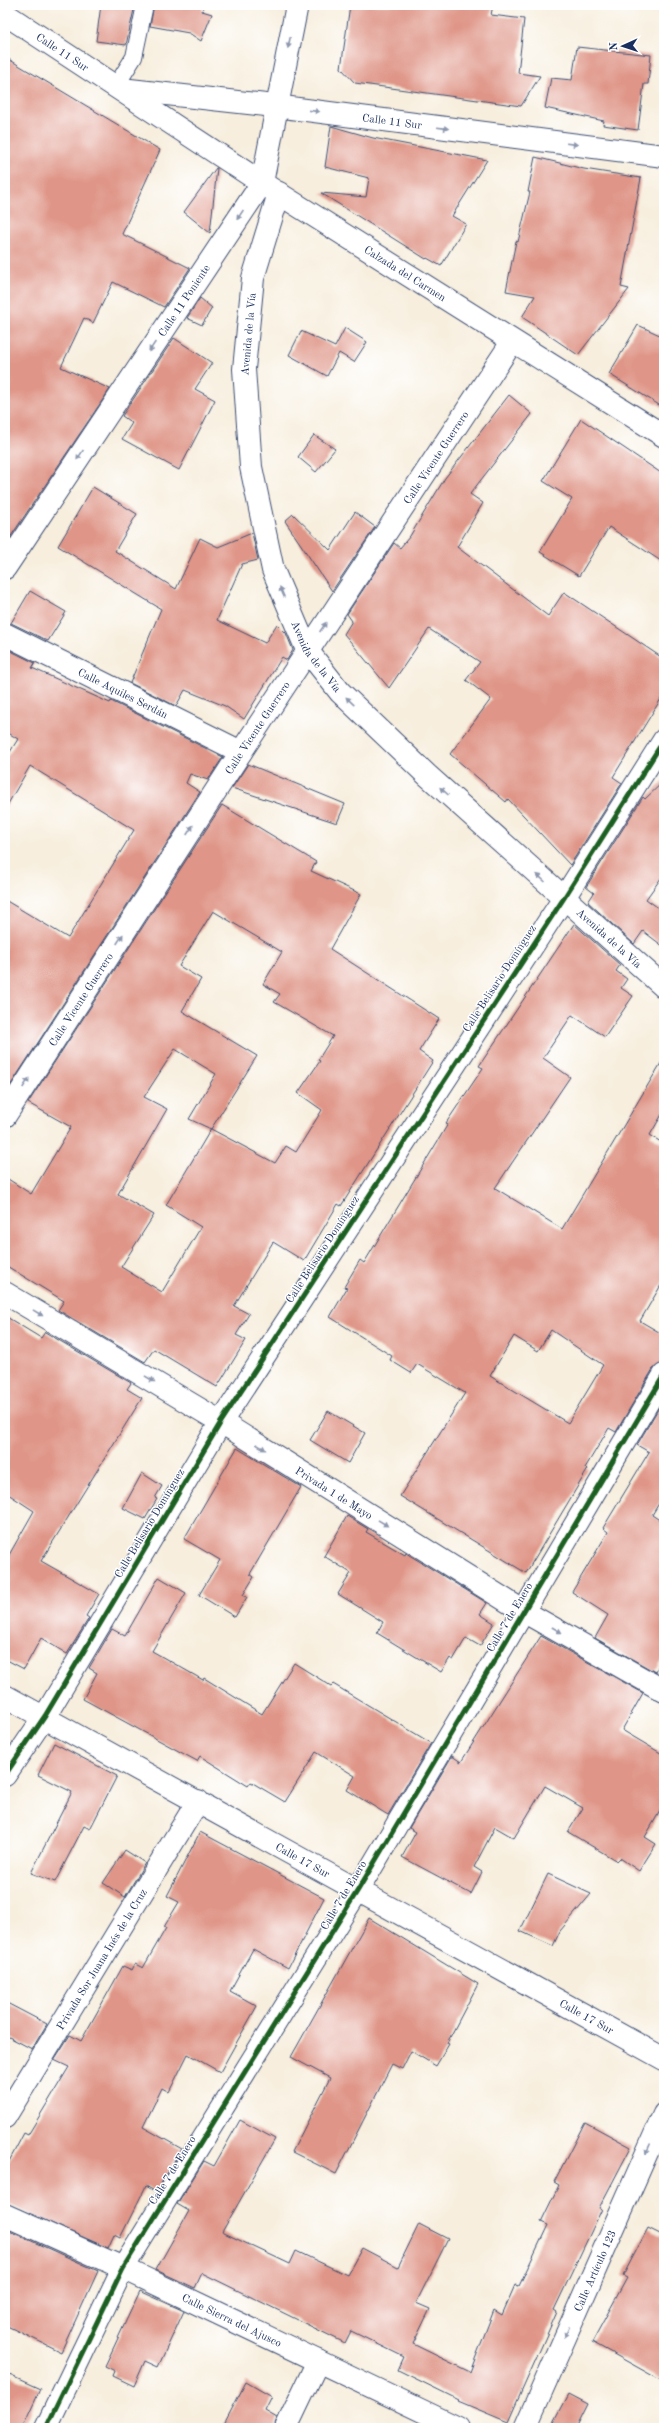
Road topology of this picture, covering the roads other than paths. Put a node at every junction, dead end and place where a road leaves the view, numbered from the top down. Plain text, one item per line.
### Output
1 (145, 5) edge
2 (297, 5) edge
3 (5, 14) edge
4 (118, 87) junction
5 (275, 106) junction
6 (150, 108) joint
7 (664, 156) edge
8 (270, 188) junction
9 (512, 342) junction
10 (664, 436) edge
11 (5, 568) edge
12 (5, 634) edge
13 (307, 650) junction
14 (664, 740) edge
15 (241, 752) junction
16 (564, 898) junction
17 (664, 987) edge
18 (5, 1116) edge
19 (5, 1293) edge
20 (664, 1375) edge
21 (221, 1422) junction
22 (523, 1611) junction
23 (664, 1691) edge
24 (5, 1696) edge
25 (45, 1716) junction
26 (5, 1775) edge
27 (198, 1801) junction
28 (358, 1890) junction
29 (664, 2059) edge
30 (664, 2114) edge
31 (5, 2117) edge
32 (5, 2215) edge
33 (123, 2268) junction
34 (318, 2361) junction
35 (46, 2428) edge
36 (286, 2428) edge
37 (458, 2428) edge
38 (524, 2428) edge

1 - 4 lane
2 -> 5 street, Calle 11 Poniente
3 - 4 street, Calle 11 Sur
4 - 5 street, Calle 11 Sur
4 - 6 street, Calle 11 Sur
5 -> 7 street, Calle 11 Sur
5 - 8 street, Calle 11 Poniente
6 - 8 street, Calzada del Carmen
8 - 9 street, Calzada del Carmen
8 -> 11 street, Calle 11 Poniente
13 -> 8 street, Avenida de la Vía
9 - 10 street, Calzada del Carmen
13 -> 9 street, Calle Vicente Guerrero
12 - 15 street, Calle Aquiles Serdán
13 - 15 street, Calle Vicente Guerrero
16 -> 13 street, Avenida de la Vía
14 - 16 street, Calle Belisario Domínguez
18 -> 15 street, Calle Vicente Guerrero
16 - 17 street, Avenida de la Vía
16 - 21 street, Calle Belisario Domínguez
19 -> 21 street, Privada 1 de Mayo
20 - 22 street, Calle 7 de Enero
21 -> 22 street, Privada 1 de Mayo
21 - 25 street, Calle Belisario Domínguez
22 -> 23 street, Privada 1 de Mayo
22 - 28 street, Calle 7 de Enero
24 - 25 street, Calle 17 Sur
25 - 26 street, Calle Belisario Domínguez
25 - 27 street, Calle 17 Sur
27 - 28 street, Calle 17 Sur
27 - 31 street, Privada Sor Juana Inés de la Cruz
28 - 29 street, Calle 17 Sur
28 - 33 street, Calle 7 de Enero
30 -> 38 street, Calle Artículo 123
32 - 33 street, Calle Sierra del Ajusco
33 - 34 street, Calle Sierra del Ajusco
33 - 35 street, Calle 7 de Enero
34 - 36 street
34 - 37 street, Calle Sierra del Ajusco

